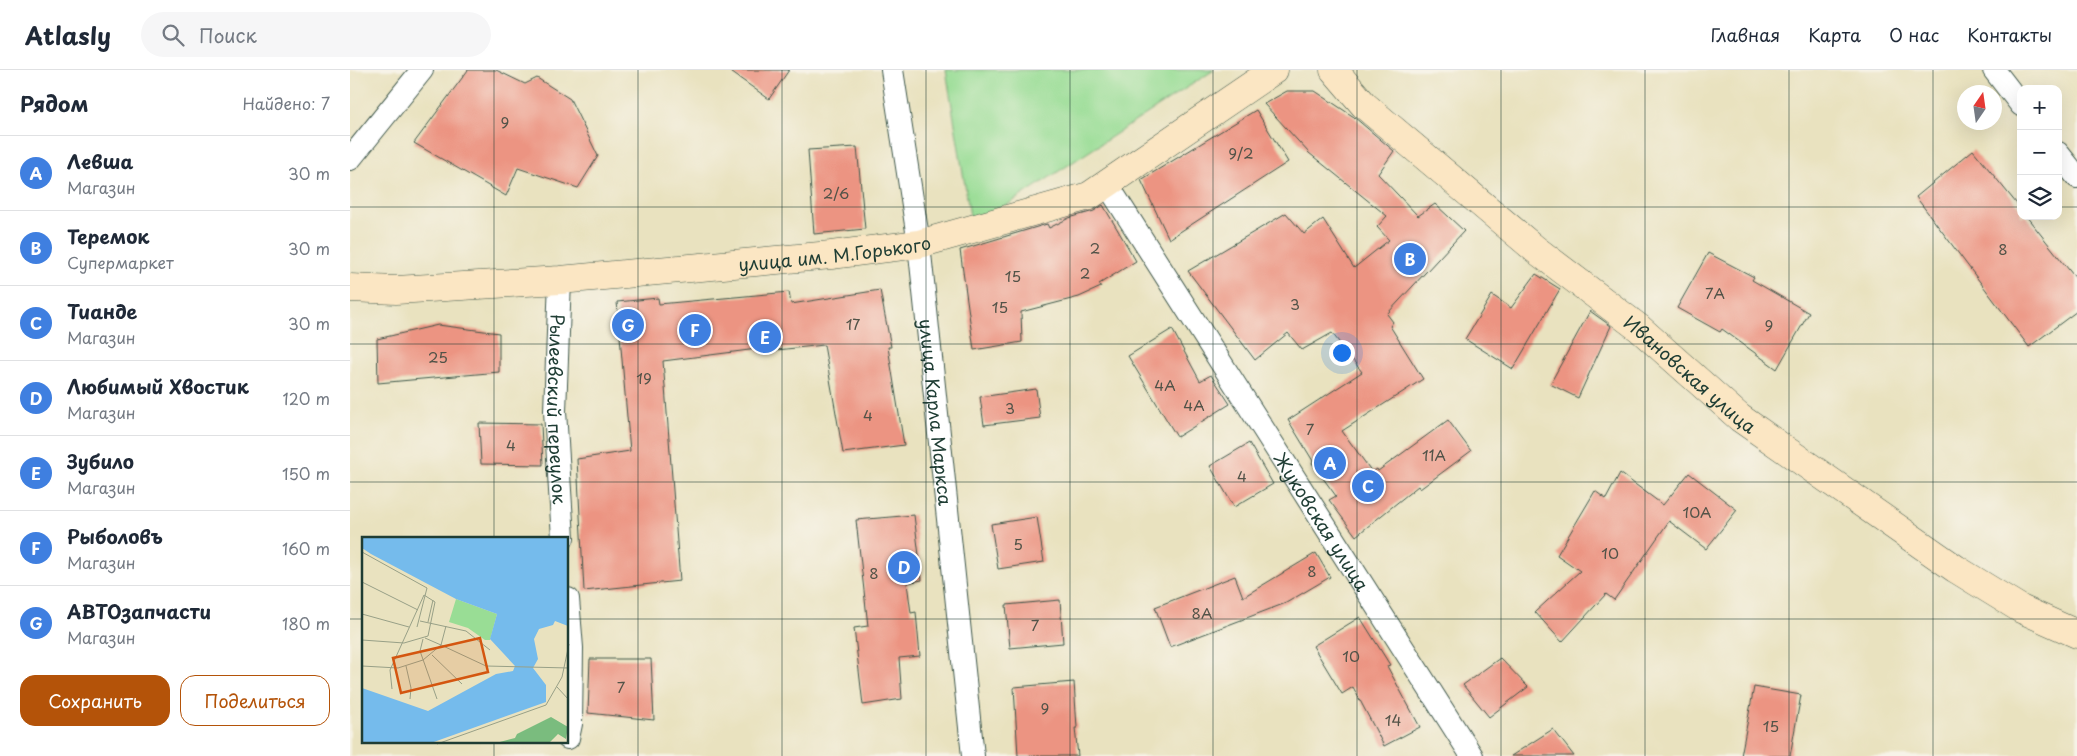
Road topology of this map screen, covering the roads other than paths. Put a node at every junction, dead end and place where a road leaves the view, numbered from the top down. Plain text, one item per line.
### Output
1 (422, 70) edge
2 (892, 70) edge
3 (1274, 70) edge
4 (1334, 70) edge
5 (1994, 70) edge
6 (2017, 100) edge
7 (2062, 158) edge
8 (350, 159) edge
9 (2077, 177) edge
10 (1107, 184) junction
11 (919, 244) junction
12 (560, 280) junction
13 (350, 288) edge
14 (562, 537) edge
15 (569, 611) edge
16 (2077, 634) edge
17 (569, 734) edge
18 (973, 756) edge
19 (1472, 756) edge

1 - 8 street
2 - 11 street, улица Карла Маркса
3 - 10 main road, улица им. М.Горького
4 - 16 main road, Ивановская улица
5 - 6 street
7 - 9 street
10 - 11 main road, улица им. М.Горького
10 - 19 street, Жуковская улица
11 - 12 main road, улица им. М.Горького
11 - 18 street, улица Карла Маркса
12 - 13 main road, улица им. М.Горького
12 - 14 street, Рылеевский переулок
15 - 17 street

